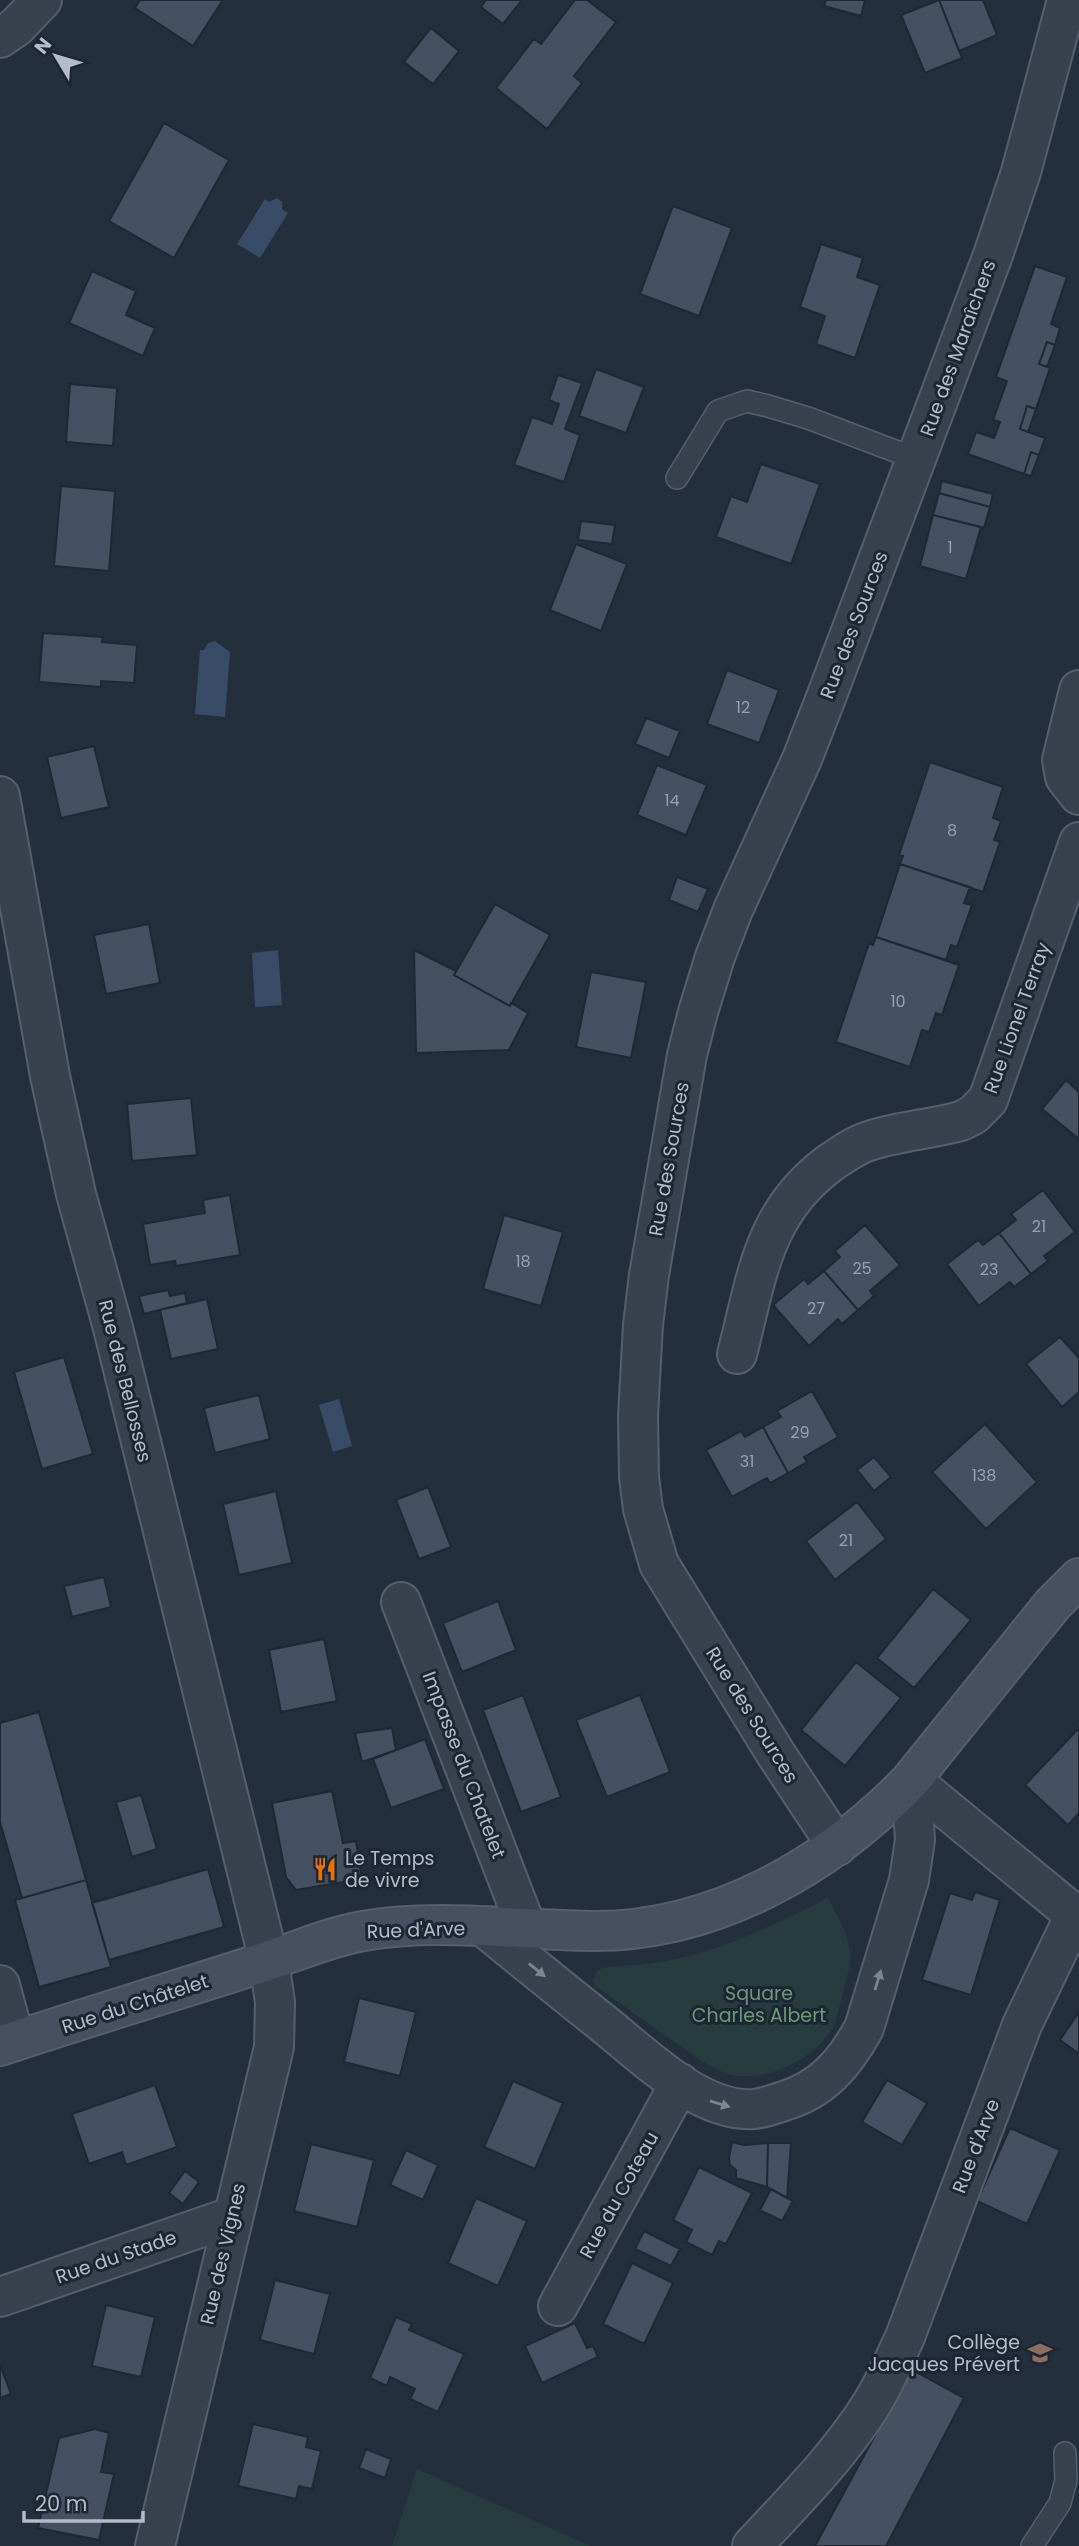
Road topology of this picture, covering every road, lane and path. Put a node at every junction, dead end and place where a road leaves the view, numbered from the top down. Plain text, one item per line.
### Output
1 (42, 0) edge
2 (1067, 0) edge
3 (0, 38) edge
4 (916, 459) junction
5 (677, 478) dead end
6 (1079, 690) edge
7 (1079, 795) edge
8 (0, 796) edge
9 (1079, 842) edge
10 (737, 1354) dead end
11 (1079, 1578) edge
12 (401, 1602) dead end
13 (911, 1780) junction
14 (837, 1846) junction
15 (1077, 1917) edge
16 (484, 1927) junction
17 (527, 1929) junction
18 (269, 1961) junction
19 (0, 1985) edge
20 (7, 2044) edge
21 (680, 2083) junction
22 (231, 2217) junction
23 (0, 2297) edge
24 (558, 2306) dead end
25 (1065, 2453) dead end
26 (155, 2546) edge
27 (752, 2546) edge
28 (1032, 2546) edge

1 - 3 street
2 - 4 street, Rue des Maraîchers
4 - 5 lane, Rue des Maraîchers
4 - 14 street, Rue des Sources
6 - 7 street
8 - 18 street, Rue des Bellosses
9 - 10 street, Rue Lionel Terray
11 - 13 main road, Rue d'Arve
12 - 17 street, Impasse du Chatelet
13 - 14 main road, Rue d'Arve
13 - 15 street, Rue d'Arve
21 -> 13 street, Rue d'Arve
14 - 17 main road, Rue d'Arve
15 - 27 street, Rue d'Arve
16 - 17 main road, Rue d'Arve
16 - 18 main road, Rue d'Arve
16 -> 21 street, Rue d'Arve
18 - 20 main road, Rue du Châtelet
18 - 22 street, Rue des Vignes
19 - 20 street
21 - 24 street, Rue du Coteau
22 - 23 street, Rue du Stade
22 - 26 street, Rue des Vignes
25 - 28 lane

